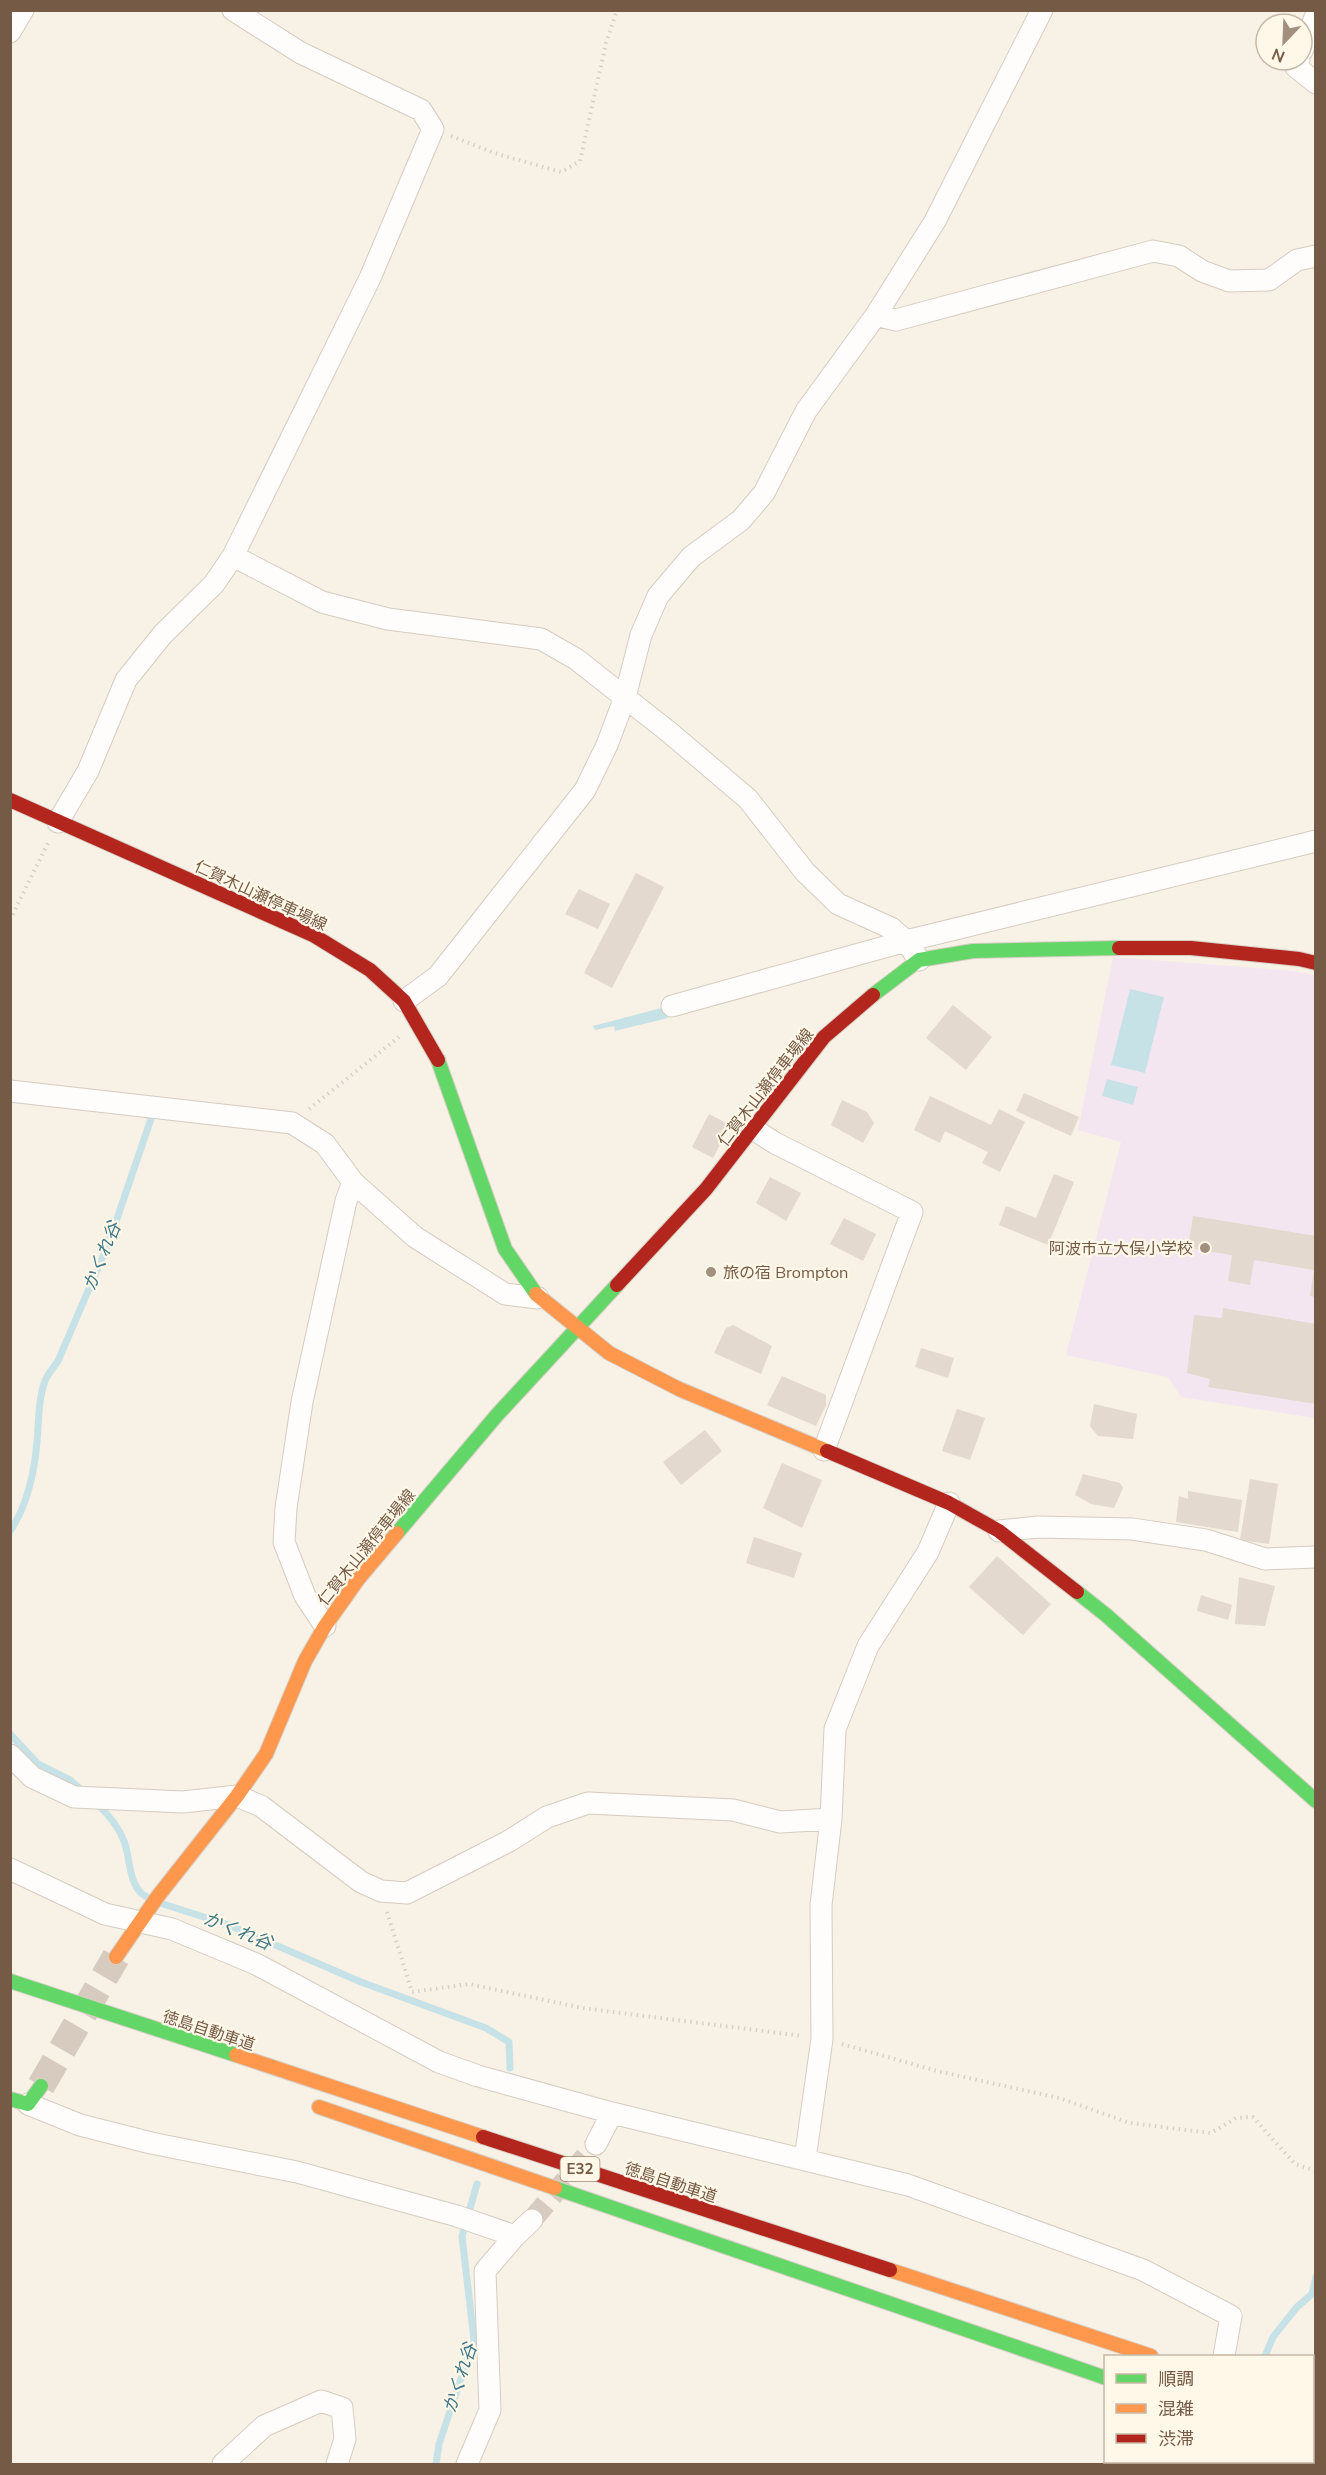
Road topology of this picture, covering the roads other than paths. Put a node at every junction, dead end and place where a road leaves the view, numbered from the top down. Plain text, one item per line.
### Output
1 (22, 10) edge
2 (233, 10) edge
3 (1042, 10) edge
4 (10, 32) edge
5 (1302, 72) edge
6 (1316, 83) edge
7 (1316, 256) edge
8 (876, 315) junction
9 (232, 556) junction
10 (625, 697) junction
11 (10, 800) edge
12 (58, 822) junction
13 (1316, 841) edge
14 (906, 941) junction
15 (919, 960) junction
16 (1316, 963) edge
17 (404, 1001) junction
18 (672, 1006) dead end
19 (10, 1091) edge
20 (753, 1129) junction
21 (353, 1182) junction
22 (538, 1298) junction
23 (577, 1330) junction
24 (825, 1450) junction
25 (949, 1503) junction
26 (999, 1531) junction
27 (1316, 1557) edge
28 (325, 1626) junction
29 (10, 1755) edge
30 (237, 1796) junction
31 (1316, 1801) edge
32 (831, 1819) junction
33 (10, 1869) edge
34 (149, 1908) junction
35 (116, 1957) tunnel mouth
36 (10, 1981) edge
37 (41, 2086) tunnel mouth
38 (19, 2102) edge
39 (309, 2103) dead end
40 (612, 2113) junction
41 (596, 2144) tunnel mouth
42 (805, 2158) junction
43 (532, 2220) tunnel mouth
44 (515, 2236) junction
45 (1148, 2355) edge
46 (1224, 2355) edge
47 (1104, 2377) edge
48 (223, 2464) edge
49 (337, 2464) edge
50 (467, 2464) edge

1 - 4 street
2 - 9 street
3 - 8 street
5 - 6 street
7 - 8 street
8 - 10 street
9 - 10 street
9 - 12 street
10 - 14 street
10 - 17 street
11 - 12 main road, 仁賀木山瀬停車場線
12 - 17 main road, 仁賀木山瀬停車場線
13 - 14 street
14 - 15 street
14 - 18 street
15 - 16 main road, 仁賀木山瀬停車場線
15 - 20 main road, 仁賀木山瀬停車場線
17 - 22 main road, 仁賀木山瀬停車場線
19 - 21 street
20 - 23 main road, 仁賀木山瀬停車場線
20 - 24 street
21 - 22 street
21 - 28 street
22 - 23 main road, 仁賀木山瀬停車場線
23 - 24 main road
23 - 28 main road, 仁賀木山瀬停車場線
24 - 25 main road
25 - 26 main road
25 - 32 street
26 - 27 street
26 - 31 main road
28 - 30 main road, 仁賀木山瀬停車場線
29 - 30 street
30 - 32 street
30 - 34 main road, 仁賀木山瀬停車場線
32 - 42 street
33 - 34 street
34 - 35 main road, 仁賀木山瀬停車場線
34 - 40 street
36 - 45 main road, 徳島自動車道 / E32
37 - 38 main road
38 - 44 street
39 - 47 main road, E32
40 - 41 street
40 - 42 street
42 - 46 street
43 - 44 street
44 - 50 street
48 - 49 street

